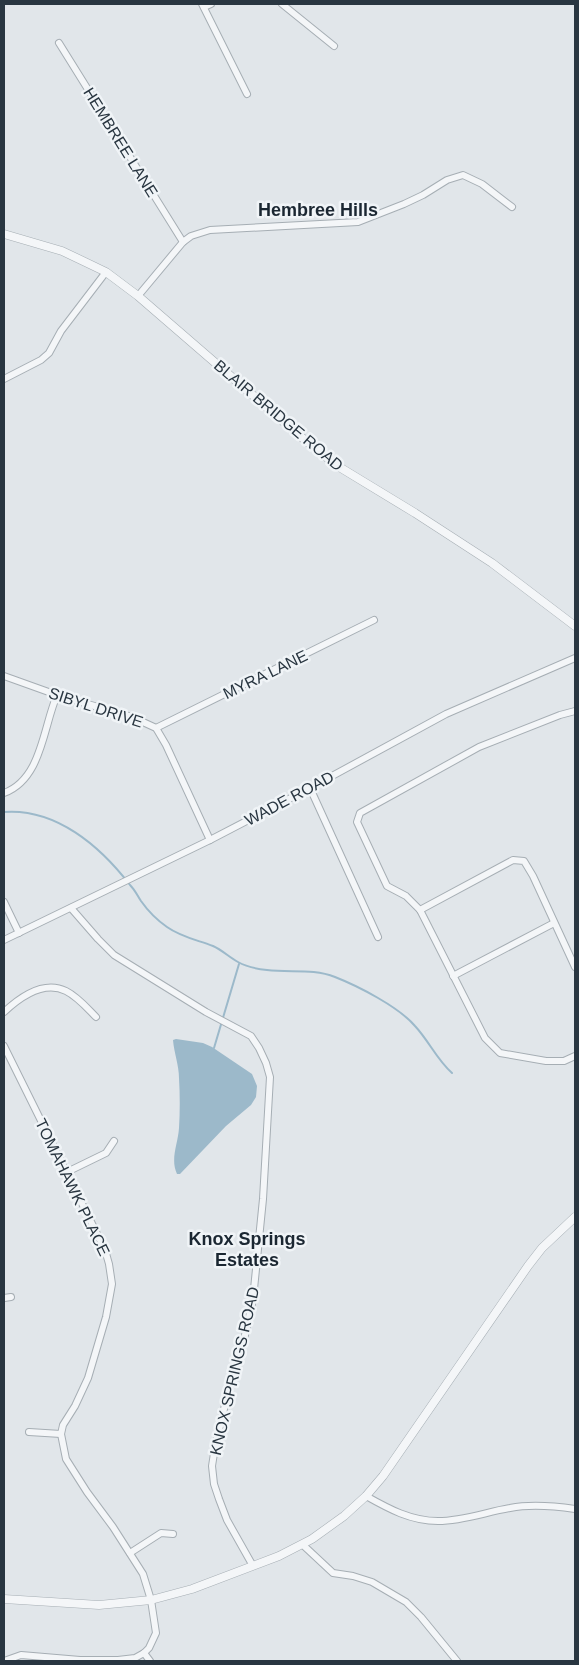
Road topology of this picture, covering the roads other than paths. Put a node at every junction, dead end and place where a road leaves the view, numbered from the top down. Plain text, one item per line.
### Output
1 (211, 4) edge
2 (282, 4) edge
3 (203, 6) edge
4 (59, 43) dead end
5 (334, 46) dead end
6 (247, 94) dead end
7 (512, 207) dead end
8 (4, 234) edge
9 (183, 242) junction
10 (106, 272) junction
11 (138, 296) junction
12 (4, 379) edge
13 (374, 620) dead end
14 (575, 626) edge
15 (575, 658) edge
16 (4, 676) edge
17 (56, 695) junction
18 (575, 711) edge
19 (156, 728) junction
20 (310, 788) junction
21 (4, 793) edge
22 (210, 840) junction
23 (4, 902) edge
24 (71, 908) junction
25 (420, 910) junction
26 (554, 923) junction
27 (19, 933) junction
28 (378, 937) dead end
29 (4, 940) edge
30 (575, 967) edge
31 (453, 976) junction
32 (4, 1012) edge
33 (96, 1017) dead end
34 (4, 1046) edge
35 (575, 1056) edge
36 (114, 1141) dead end
37 (67, 1172) junction
38 (575, 1217) edge
39 (11, 1297) dead end
40 (4, 1298) edge
41 (29, 1432) dead end
42 (60, 1434) junction
43 (366, 1496) junction
44 (575, 1509) edge
45 (173, 1534) dead end
46 (303, 1545) junction
47 (130, 1553) junction
48 (252, 1566) junction
49 (4, 1599) edge
50 (151, 1600) junction
51 (144, 1654) junction
52 (4, 1661) edge
53 (150, 1661) edge
54 (457, 1661) edge

1 - 3 street
2 - 5 street
3 - 6 street
4 - 9 street, HEMBREE LANE
7 - 9 street
8 - 10 street, BLAIR BRIDGE ROAD
9 - 11 street
10 - 11 street, BLAIR BRIDGE ROAD
10 - 12 street
11 - 14 street, BLAIR BRIDGE ROAD
13 - 19 street, MYRA LANE
15 - 20 street, WADE ROAD
16 - 17 street, SIBYL DRIVE
17 - 19 street, SIBYL DRIVE
17 - 21 street
18 - 25 street
19 - 22 street, SIBYL DRIVE
20 - 22 street, WADE ROAD
20 - 28 street
22 - 24 street, WADE ROAD
23 - 27 street
24 - 27 street, WADE ROAD
24 - 48 street, KNOX SPRINGS ROAD
25 - 26 street
25 - 31 street
26 - 30 street
26 - 31 street
27 - 29 street, WADE ROAD
31 - 35 street
32 - 33 street
34 - 37 street, TOMAHAWK PLACE
36 - 37 street
37 - 42 street, TOMAHAWK PLACE
38 - 43 street
39 - 40 street
41 - 42 street
42 - 47 street
43 - 44 street
43 - 46 street
45 - 47 street
46 - 48 street
46 - 54 street
47 - 50 street
48 - 50 street
49 - 50 street
50 - 51 street
51 - 52 street
51 - 53 street

